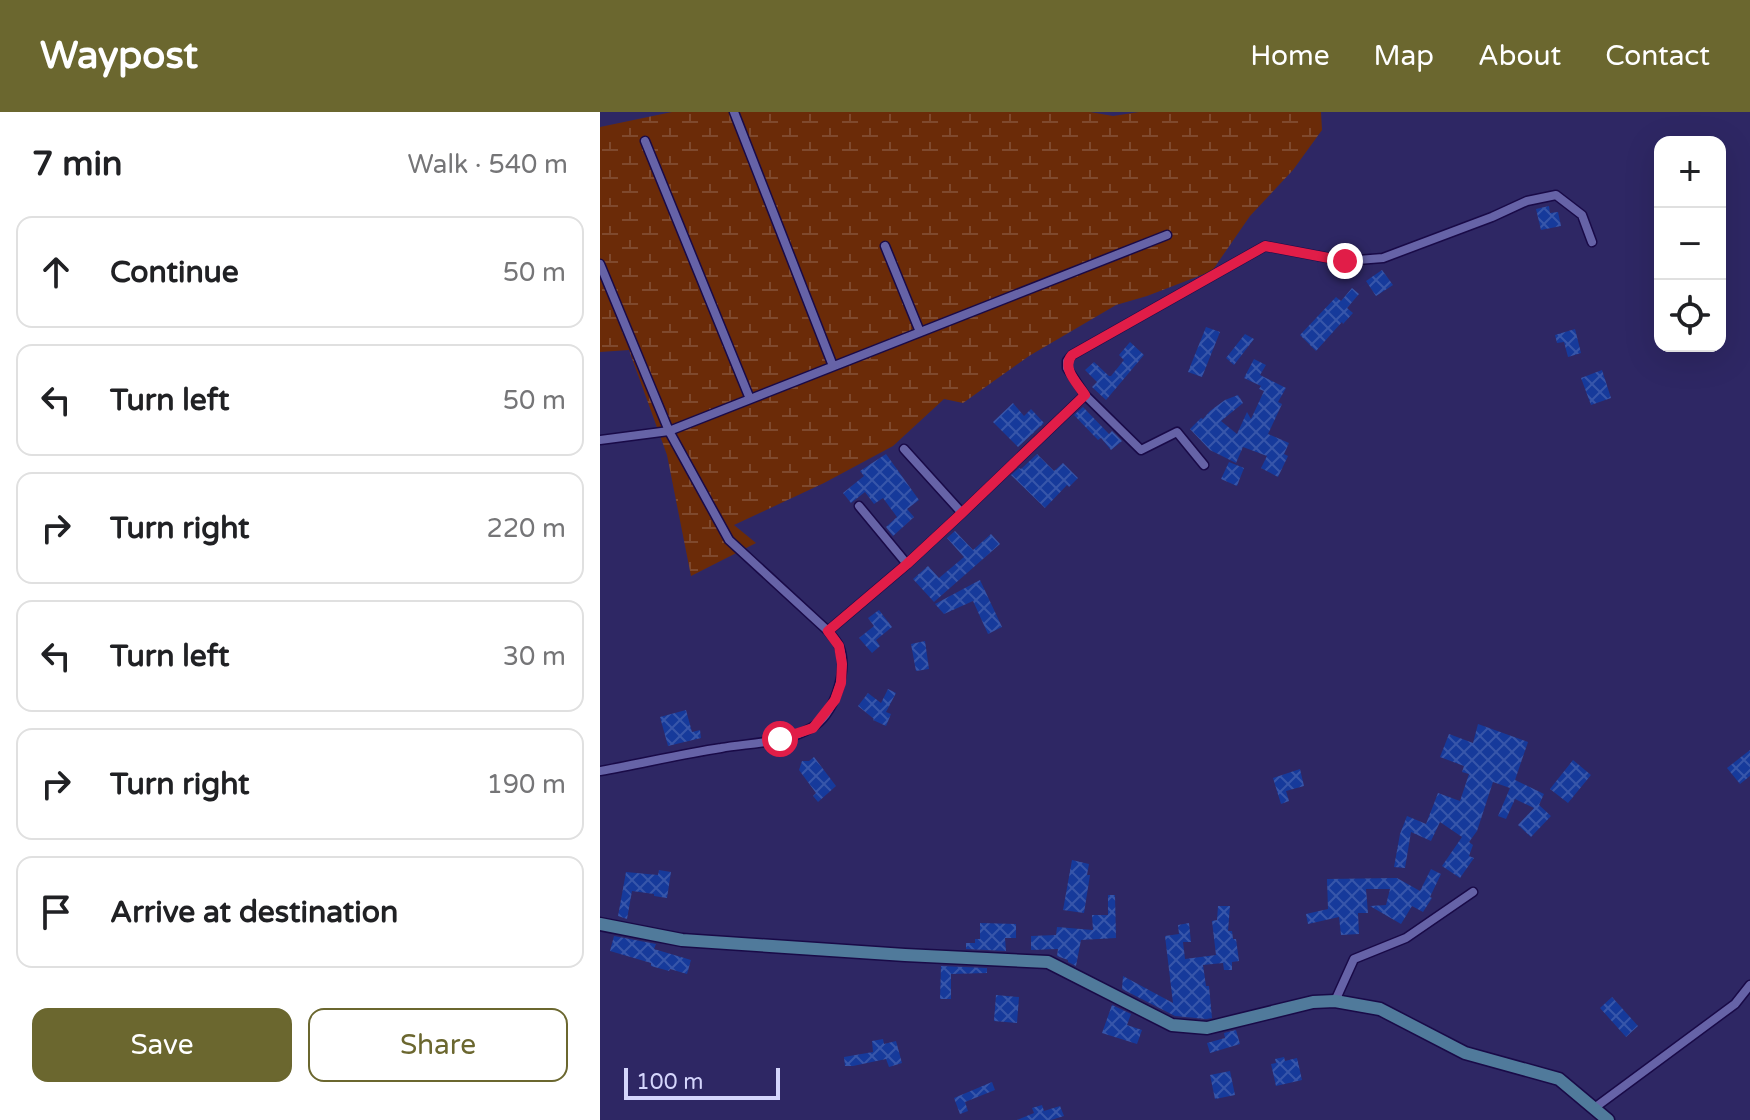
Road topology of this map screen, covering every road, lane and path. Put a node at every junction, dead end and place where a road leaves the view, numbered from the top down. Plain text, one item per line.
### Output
1 (734, 112) edge
2 (645, 141) dead end
3 (1167, 235) dead end
4 (1592, 242) dead end
5 (885, 246) dead end
6 (600, 264) edge
7 (920, 332) junction
8 (833, 366) junction
9 (1085, 395) junction
10 (750, 399) junction
11 (669, 431) junction
12 (600, 440) edge
13 (904, 449) dead end
14 (1204, 465) dead end
15 (859, 506) dead end
16 (962, 513) junction
17 (907, 564) junction
18 (828, 631) junction
19 (600, 771) edge
20 (1473, 892) dead end
21 (600, 924) edge
22 (1750, 985) edge
23 (1335, 1001) junction
24 (1593, 1109) junction
25 (1608, 1120) edge

1 - 8 street
2 - 10 street
3 - 7 street
4 - 9 street
5 - 7 street
6 - 11 street
7 - 8 street
8 - 10 street
9 - 14 street
9 - 16 street
10 - 11 street
11 - 12 street
11 - 18 street
13 - 16 street
15 - 17 street
16 - 17 street
17 - 18 street
18 - 19 street
20 - 23 street
21 - 23 street
22 - 24 street
23 - 24 street
24 - 25 street

